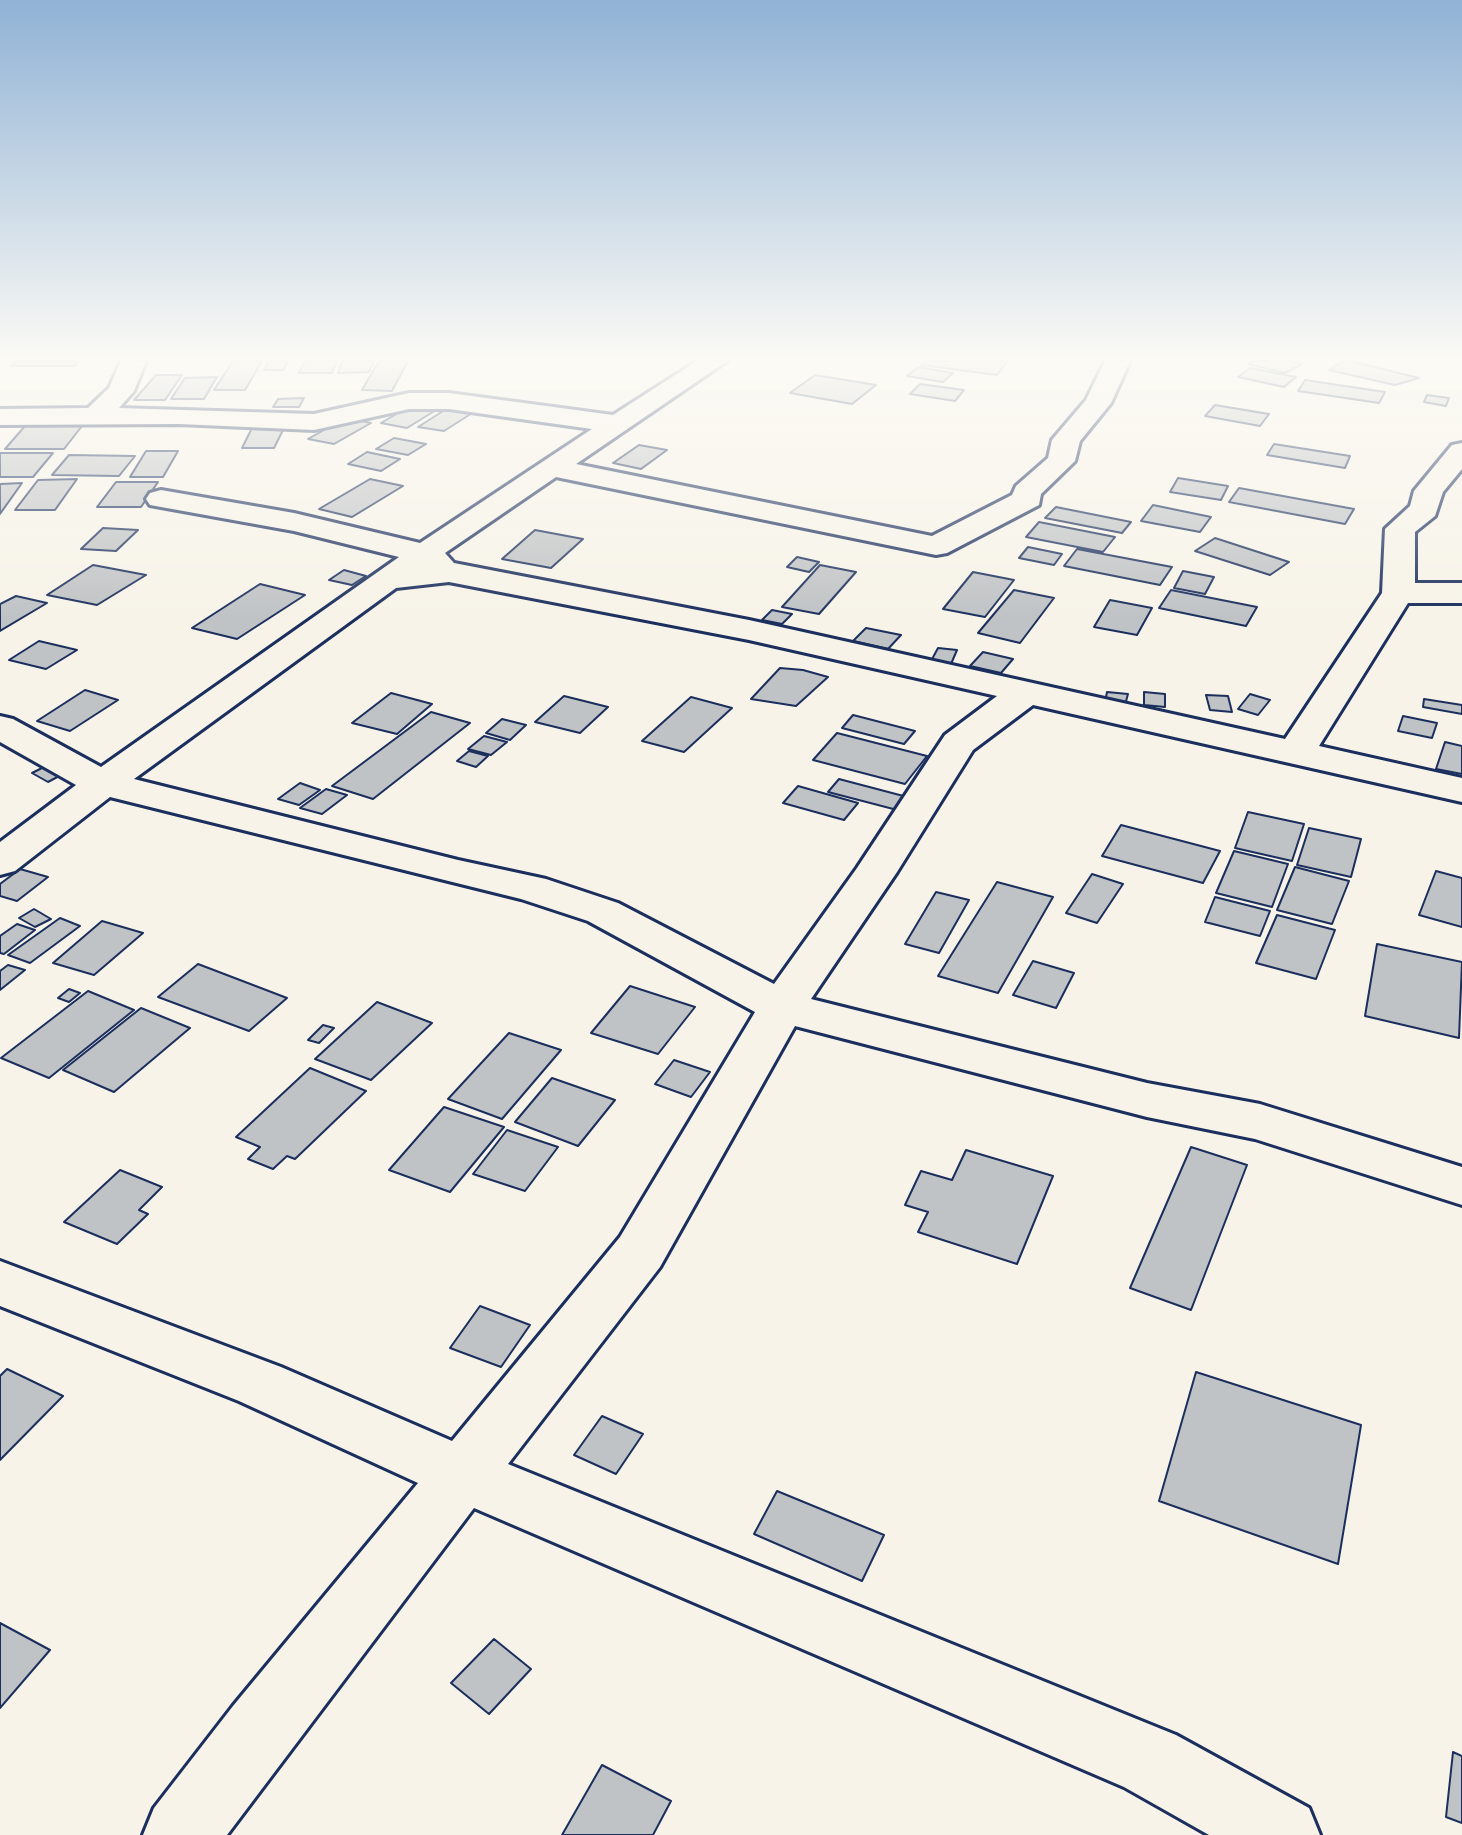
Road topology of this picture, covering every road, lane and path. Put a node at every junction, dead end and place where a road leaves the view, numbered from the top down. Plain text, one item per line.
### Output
1 (584, 447) edge
2 (1064, 447) edge
3 (1462, 451) edge
4 (552, 468) junction
5 (161, 499) dead end
6 (438, 563) junction
7 (1398, 593) junction
8 (1462, 593) edge
9 (1025, 693) junction
10 (0, 727) edge
11 (1294, 755) junction
12 (102, 783) junction
13 (1462, 790) edge
14 (0, 862) edge
15 (782, 1007) junction
16 (1462, 1186) edge
17 (0, 1283) edge
18 (463, 1474) junction
19 (181, 1835) edge
20 (1282, 1835) edge

1 - 4 street
2 - 4 street
3 - 7 street
4 - 6 street
5 - 6 street
6 - 9 street
6 - 12 street
7 - 8 street
7 - 11 street
9 - 11 street
9 - 15 street
10 - 12 street
11 - 13 street
12 - 14 street
12 - 15 street
15 - 16 street
15 - 18 street
17 - 18 street
18 - 19 street
18 - 20 street

